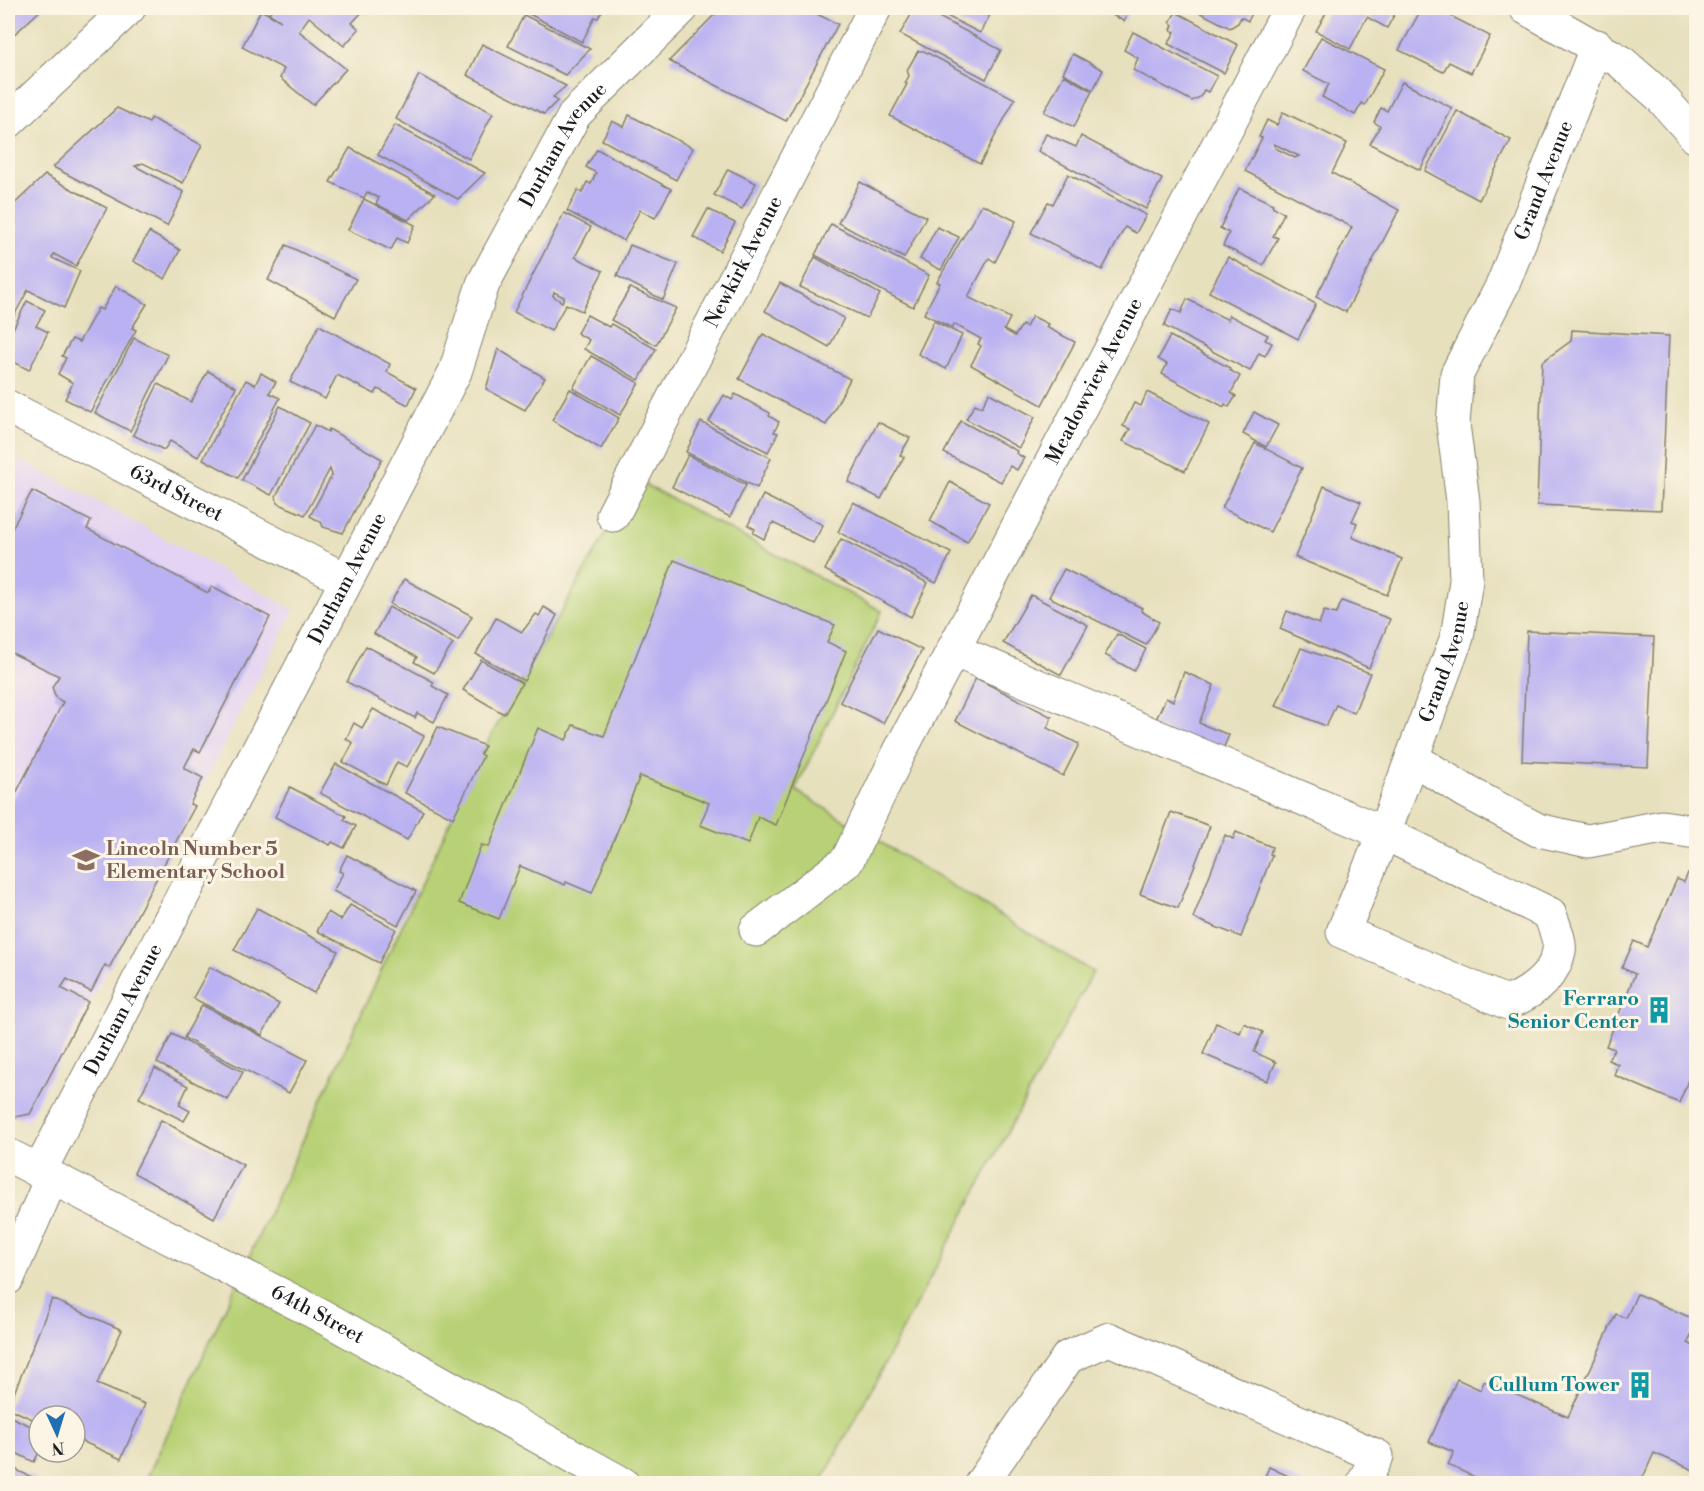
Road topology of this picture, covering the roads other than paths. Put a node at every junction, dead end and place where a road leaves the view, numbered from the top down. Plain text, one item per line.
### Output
1 (129, 8) edge
2 (682, 8) edge
3 (875, 8) edge
4 (1290, 8) edge
5 (1526, 8) edge
6 (1597, 46) junction
7 (8, 122) edge
8 (1696, 137) edge
9 (8, 407) edge
10 (613, 515) dead end
11 (346, 580) junction
12 (954, 650) junction
13 (1412, 758) junction
14 (1696, 832) edge
15 (1384, 833) junction
16 (756, 930) dead end
17 (8, 1155) edge
18 (45, 1175) junction
19 (8, 1278) edge
20 (1370, 1470) edge
21 (624, 1484) edge
22 (981, 1484) edge

1 - 7 street
2 - 11 street, Durham Avenue
3 - 10 street, Newkirk Avenue
4 - 12 street, Meadowview Avenue
5 - 6 street
6 - 8 street
6 - 13 street, Grand Avenue
9 - 11 street, 63rd Street
11 - 18 street, Durham Avenue
12 - 15 street
12 - 16 street, Meadowview Avenue
13 - 14 street
13 - 15 street, Grand Avenue
15 - 15 street
17 - 18 street, 64th Street
18 - 19 street, Durham Avenue
18 - 21 street, 64th Street
20 - 22 street

